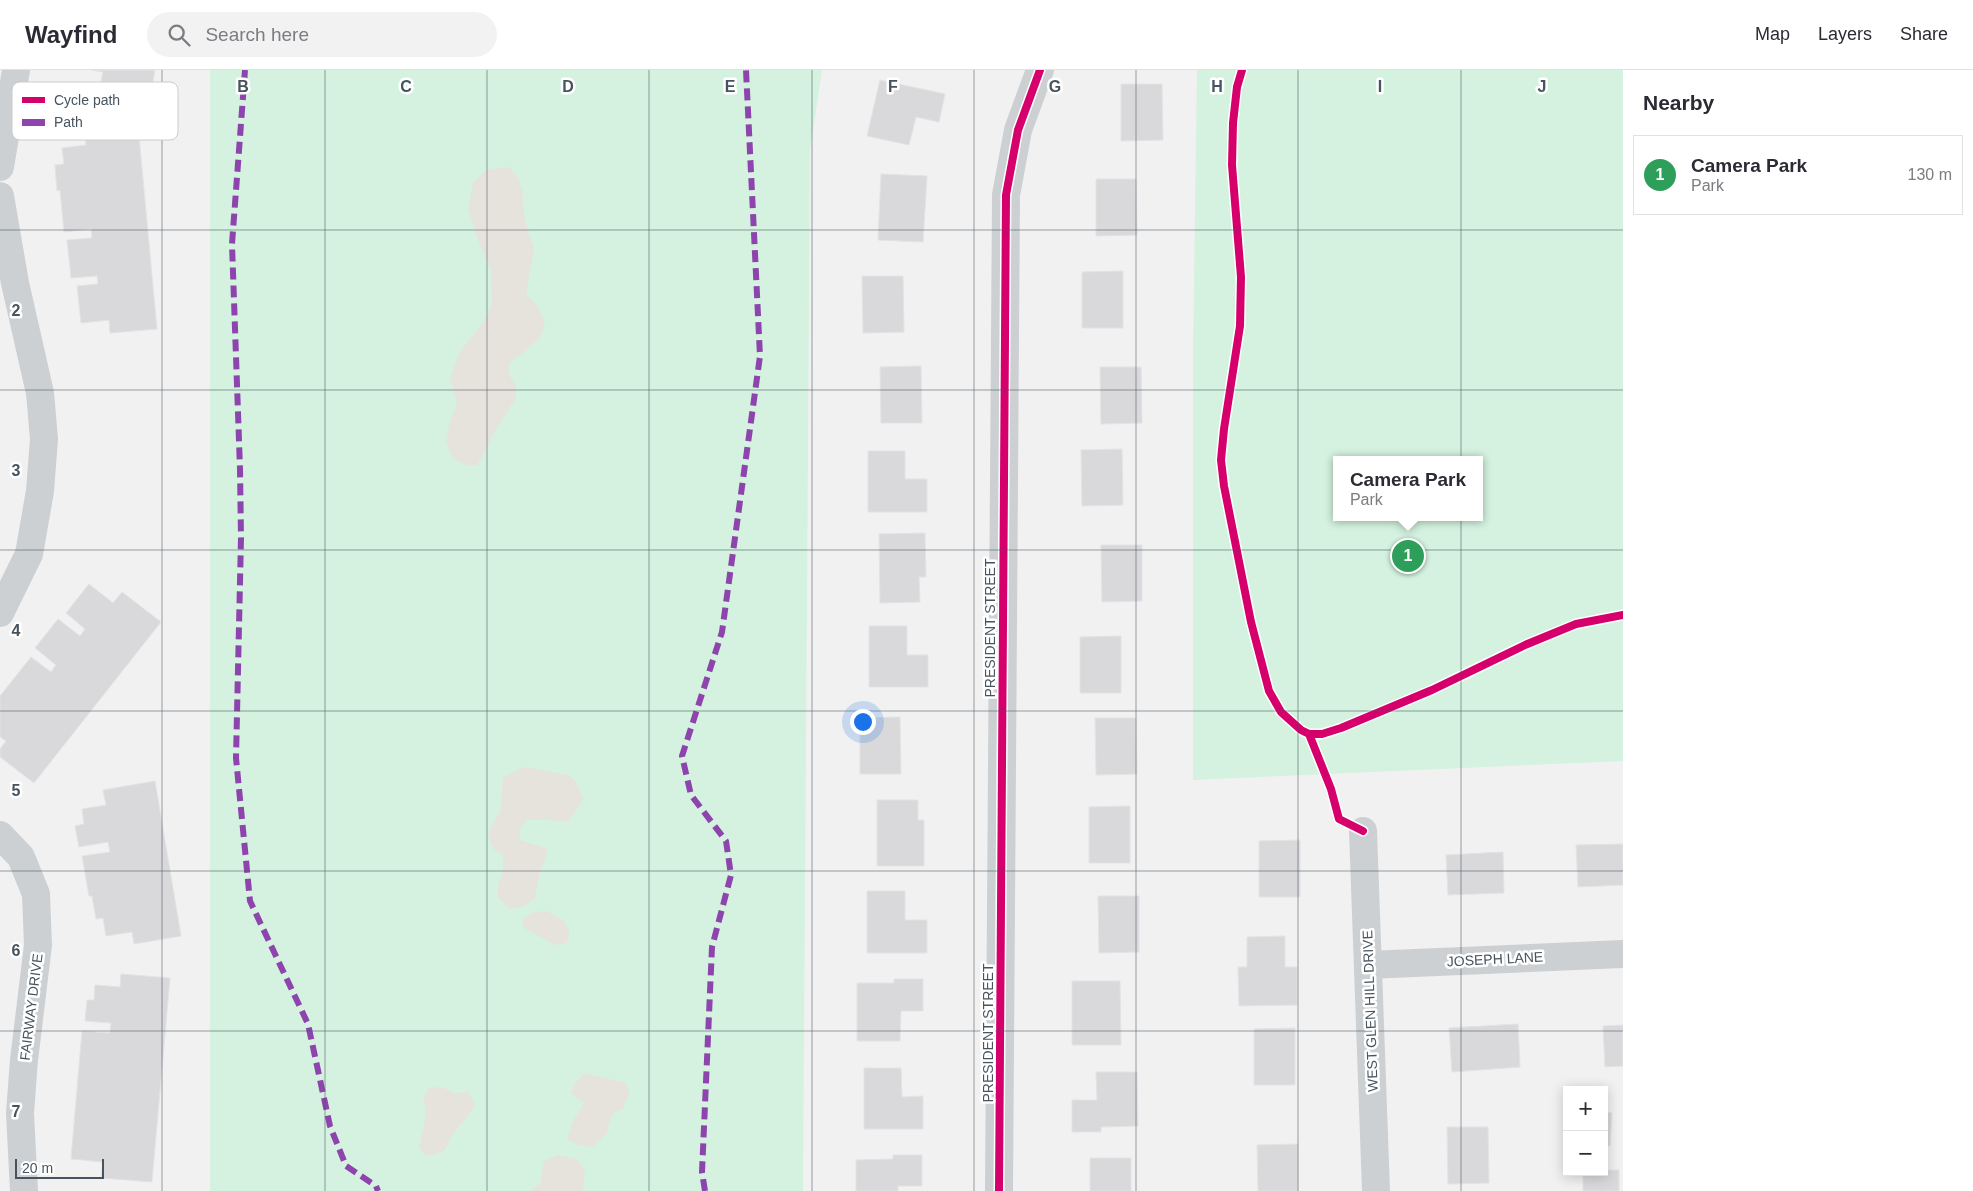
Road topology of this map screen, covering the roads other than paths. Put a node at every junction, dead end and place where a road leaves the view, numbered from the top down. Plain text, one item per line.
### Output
1 (1040, 70) edge
2 (12, 94) edge
3 (0, 167) edge
4 (0, 196) edge
5 (0, 613) edge
6 (1364, 831) dead end
7 (0, 836) edge
8 (1623, 954) edge
9 (1368, 965) junction
10 (24, 1191) edge
11 (1000, 1191) edge
12 (1376, 1191) edge

1 - 11 street, PRESIDENT STREET
2 - 3 street
4 - 5 street
6 - 9 street, WEST GLEN HILL DRIVE
7 - 10 street, FAIRWAY DRIVE
8 - 9 street, JOSEPH LANE
9 - 12 street, WEST GLEN HILL DRIVE

